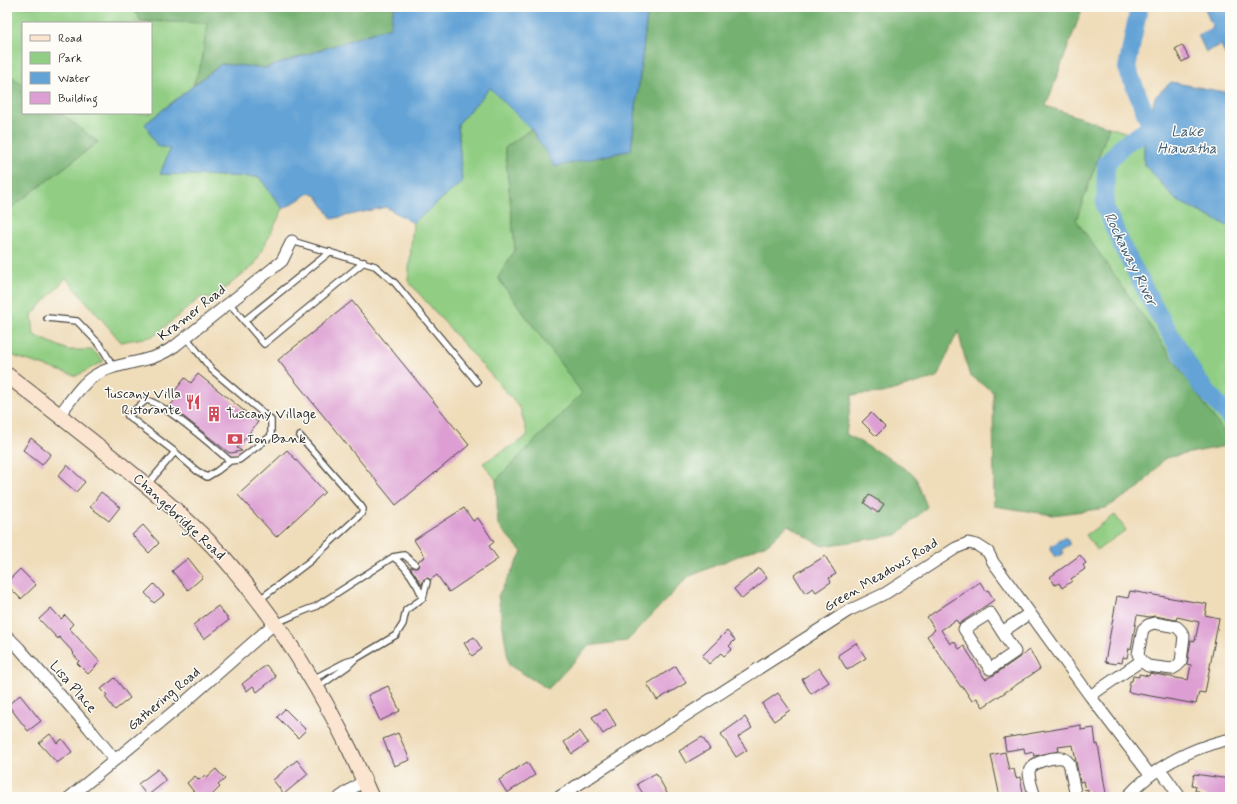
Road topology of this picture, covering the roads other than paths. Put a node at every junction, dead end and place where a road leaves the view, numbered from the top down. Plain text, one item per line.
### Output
1 (292, 241) joint
2 (330, 252) junction
3 (364, 262) junction
4 (229, 303) junction
5 (47, 318) dead end
6 (244, 321) junction
7 (186, 337) junction
8 (114, 368) junction
9 (7, 375) edge
10 (477, 382) dead end
11 (59, 415) junction
12 (300, 436) dead end
13 (175, 452) junction
14 (230, 461) junction
15 (146, 485) junction
16 (393, 557) junction
17 (415, 564) dead end
18 (427, 582) dead end
19 (423, 598) junction
20 (259, 600) junction
21 (1030, 613) junction
22 (275, 623) junction
23 (1002, 632) junction
24 (7, 636) edge
25 (354, 660) junction
26 (1141, 661) junction
27 (314, 684) junction
28 (1090, 696) junction
29 (1230, 740) edge
30 (115, 760) junction
31 (1155, 772) junction
32 (363, 781) junction
33 (70, 797) edge
34 (340, 797) edge
35 (371, 797) edge
36 (559, 797) edge
37 (1035, 797) edge
38 (1075, 797) edge
39 (1127, 797) edge
40 (1180, 797) edge

1 - 2 lane
1 - 4 street, Kramer Road
2 - 3 lane
2 - 6 lane
3 - 6 lane
3 - 10 lane
4 - 6 lane
4 - 7 street, Kramer Road
5 - 8 lane
7 - 8 street, Kramer Road
7 - 14 lane
8 - 11 street, Kramer Road
9 - 11 main road, Changebridge Road
11 - 15 main road, Changebridge Road
12 - 20 lane
13 - 14 lane
13 - 14 lane
13 - 15 lane
15 - 20 main road, Changebridge Road
16 - 17 lane
16 - 19 lane
16 - 22 lane
18 - 19 lane
19 - 25 lane
20 - 22 main road, Changebridge Road
21 - 23 street
21 - 28 street, Green Meadows Road
21 - 36 street, Green Meadows Road
22 - 27 main road, Changebridge Road
22 - 30 street, Gathering Road
23 - 23 street
24 - 30 street, Lisa Place
25 - 27 lane
25 - 27 lane
26 - 26 street
26 - 28 street
27 - 32 main road, Changebridge Road
28 - 31 street, Green Meadows Road
29 - 31 street
30 - 33 street, Gathering Road
31 - 39 street
31 - 40 street, Green Meadows Road
32 - 34 street
32 - 35 main road, Changebridge Road
37 - 38 street

